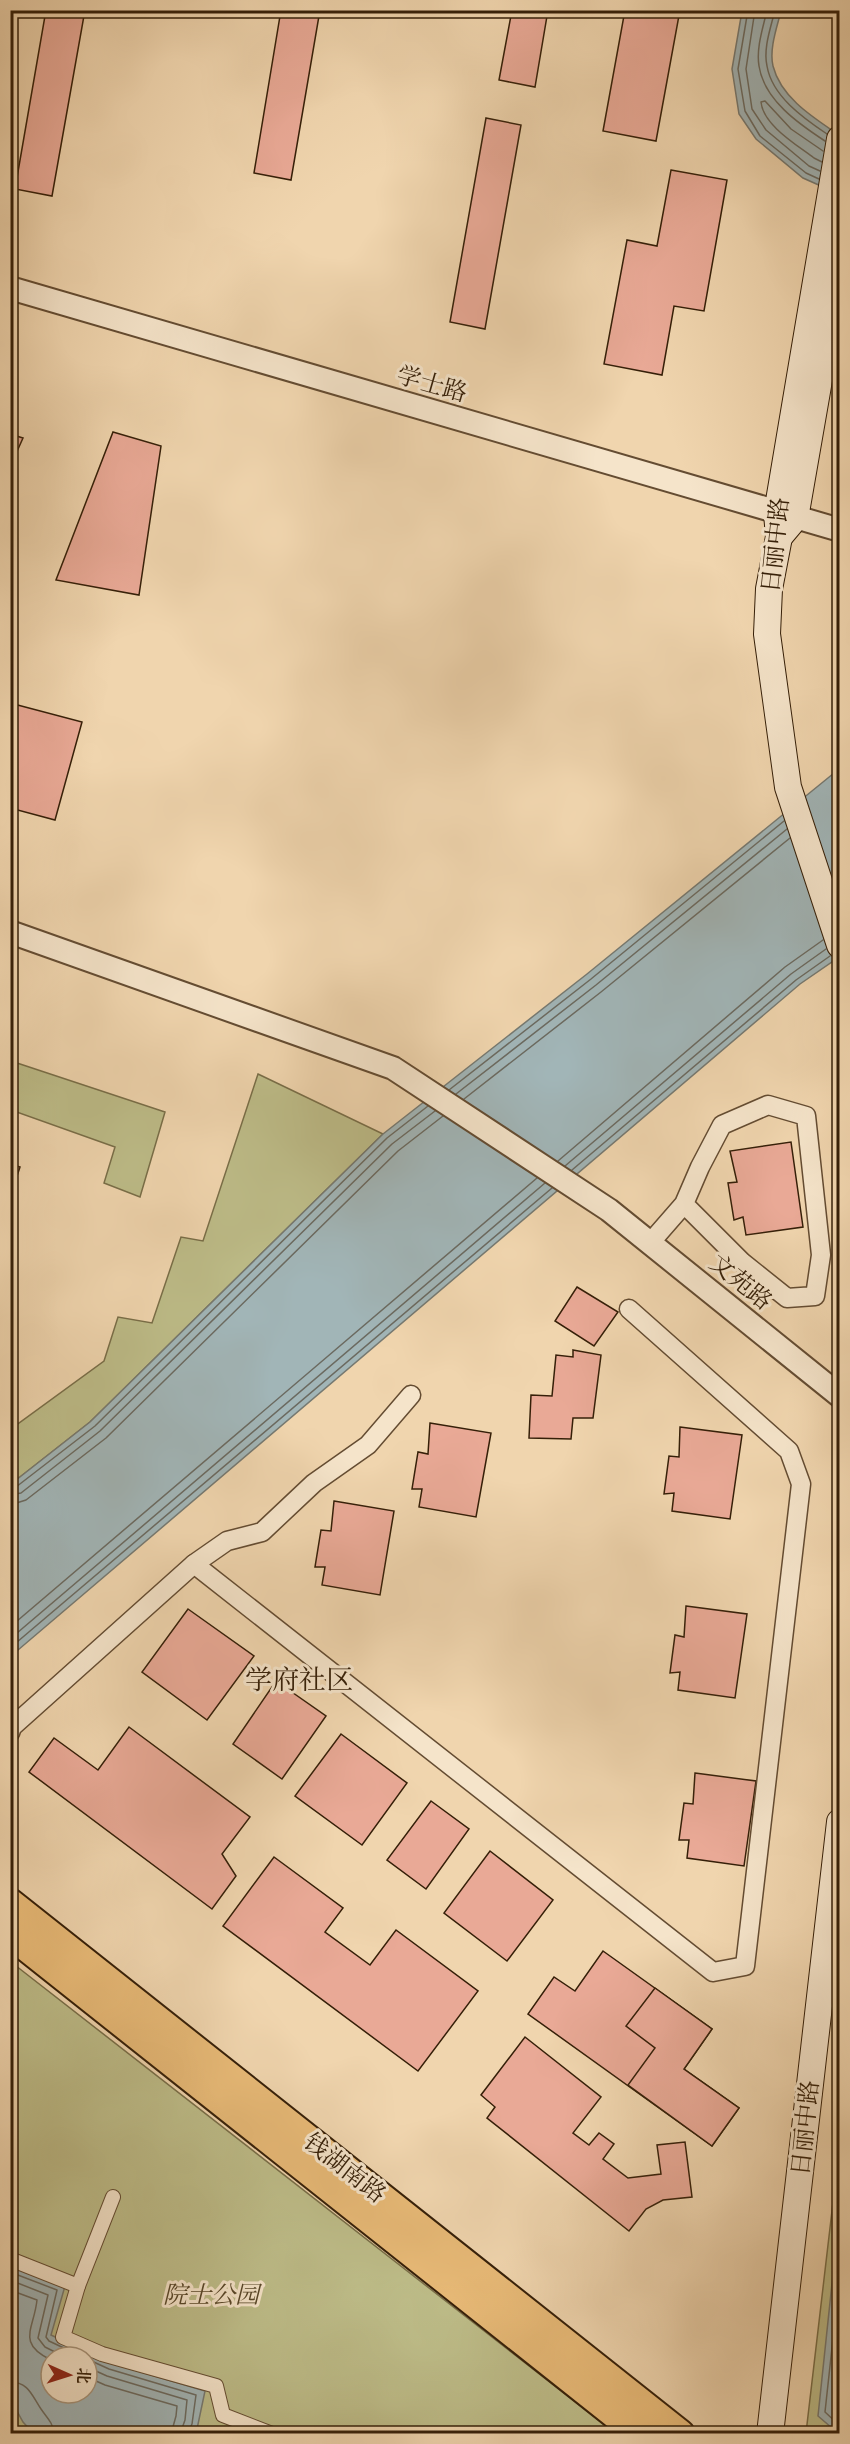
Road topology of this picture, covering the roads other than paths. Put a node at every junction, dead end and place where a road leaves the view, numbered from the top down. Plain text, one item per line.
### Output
1 (840, 139) edge
2 (840, 259) edge
3 (10, 288) edge
4 (784, 522) junction
5 (840, 530) edge
6 (10, 932) edge
7 (840, 945) edge
8 (684, 1204) junction
9 (650, 1243) junction
10 (629, 1309) dead end
11 (411, 1395) dead end
12 (840, 1396) edge
13 (195, 1564) junction
14 (10, 1732) edge
15 (840, 1822) edge
16 (10, 1903) edge
17 (10, 1934) edge
18 (113, 2197) dead end
19 (10, 2259) edge
20 (78, 2286) junction
21 (272, 2433) edge
22 (640, 2433) edge
23 (680, 2433) edge
24 (770, 2433) edge

1 - 4 main road, 日丽中路
2 - 4 main road
3 - 4 street, 学士路
4 - 5 street, 学士路
4 - 7 main road, 日丽中路
6 - 9 street, 文苑路
8 - 8 street
8 - 9 street
9 - 12 street, 文苑路
10 - 13 street
11 - 13 street
13 - 14 street
15 - 24 main road, 日丽中路
16 - 23 main road, 钱湖南路
17 - 22 main road, 钱湖南路
18 - 20 street
19 - 20 street
20 - 21 street

